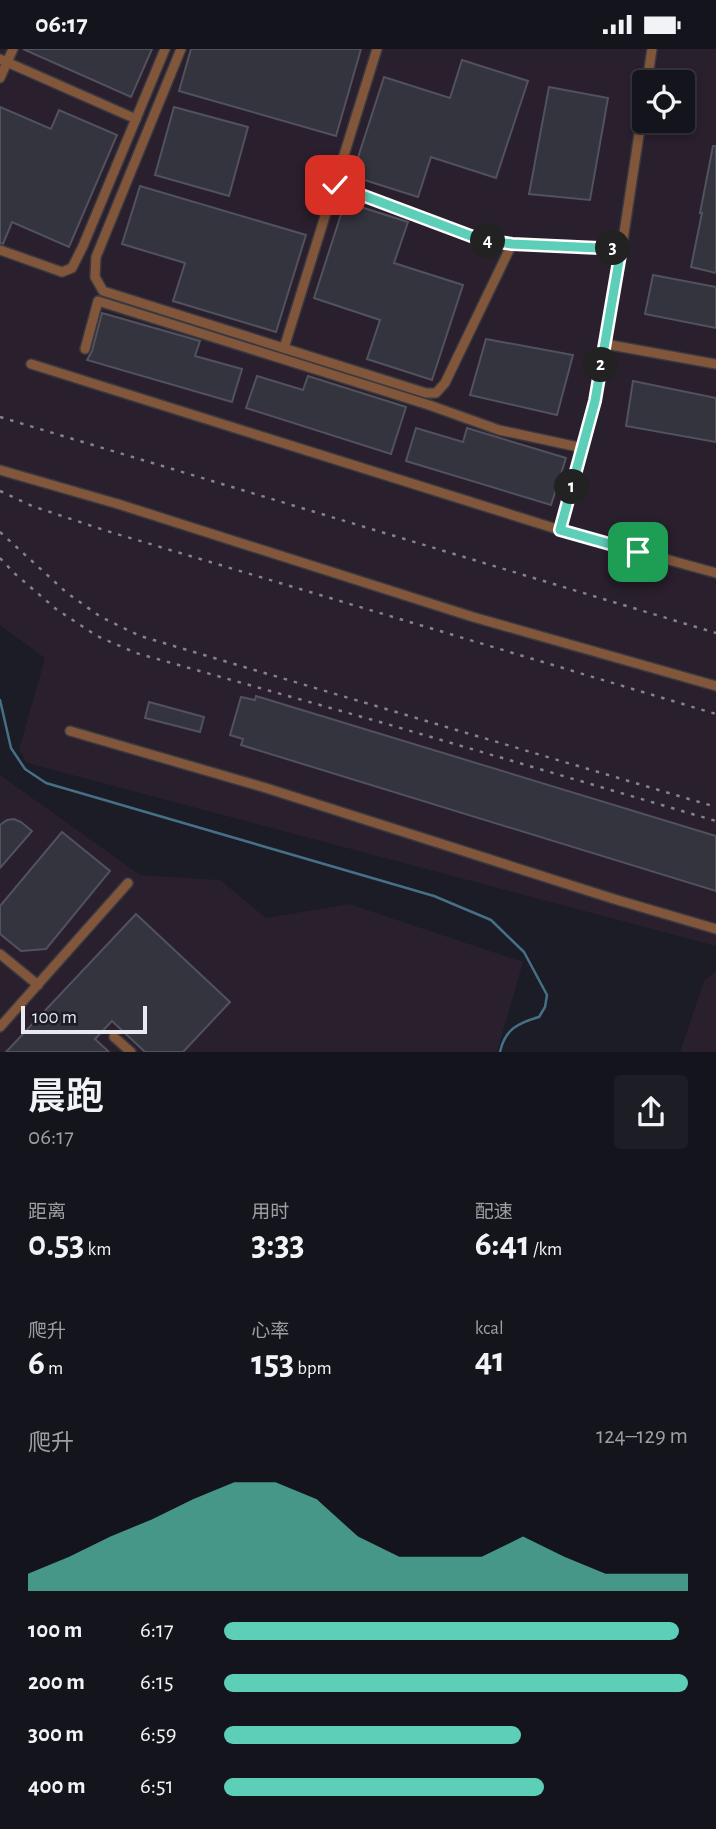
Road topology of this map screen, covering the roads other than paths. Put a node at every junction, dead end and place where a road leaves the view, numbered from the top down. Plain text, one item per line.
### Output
1 (13, 49) edge
2 (165, 49) edge
3 (181, 49) edge
4 (377, 49) edge
5 (652, 49) edge
6 (3, 61) edge
7 (649, 70) edge
8 (0, 78) edge
9 (136, 119) junction
10 (639, 133) edge
11 (335, 185) junction
12 (512, 244) junction
13 (621, 249) junction
14 (0, 250) edge
15 (605, 344) junction
16 (284, 348) junction
17 (85, 349) dead end
18 (31, 364) dead end
19 (716, 364) edge
20 (583, 448) junction
21 (0, 470) edge
22 (560, 530) junction
23 (716, 573) edge
24 (716, 686) edge
25 (70, 731) dead end
26 (128, 883) dead end
27 (716, 929) edge
28 (0, 954) edge
29 (38, 985) junction
30 (0, 1027) edge
31 (114, 1037) dead end
32 (131, 1052) edge

1 - 6 street
2 - 9 street
3 - 16 street
4 - 11 street
5 - 7 street
6 - 8 street
6 - 9 street
9 - 14 street
10 - 13 street
11 - 12 street
11 - 16 street
12 - 13 street
12 - 16 street
13 - 15 street
15 - 19 street
15 - 20 street
17 - 20 street
18 - 22 street
20 - 22 street
21 - 24 street
22 - 23 street
25 - 27 street
26 - 29 street
28 - 29 street
29 - 30 street
31 - 32 street

